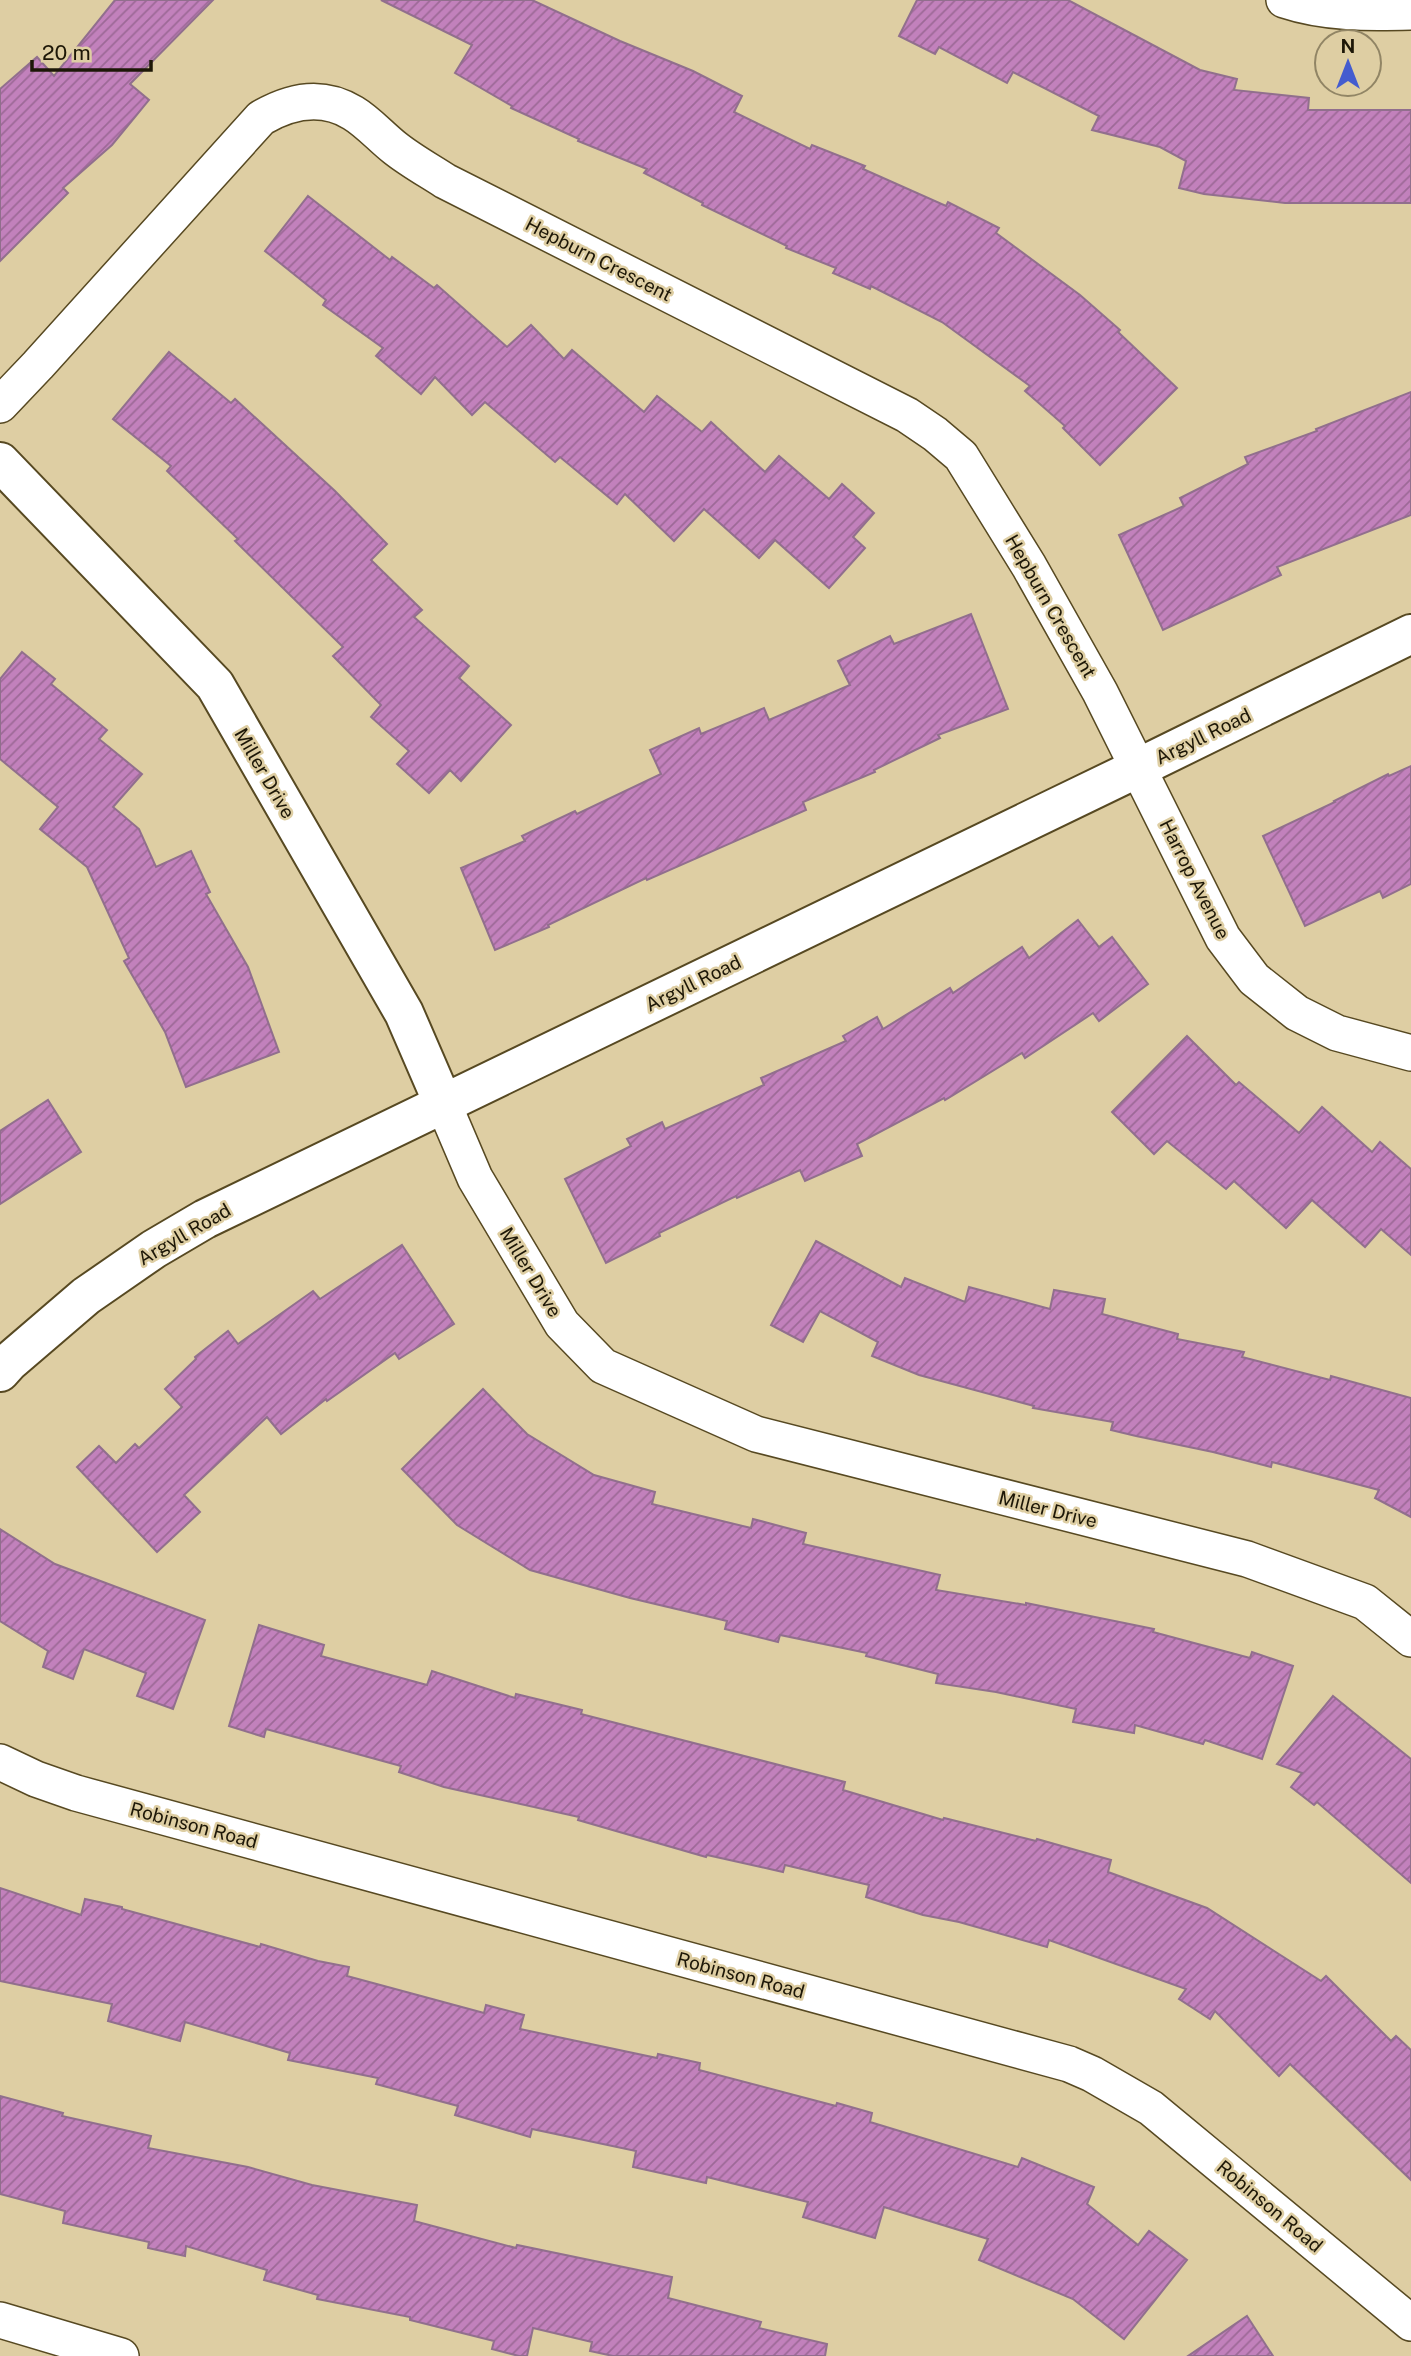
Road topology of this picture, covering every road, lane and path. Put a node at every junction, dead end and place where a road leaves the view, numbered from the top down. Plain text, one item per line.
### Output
1 (1284, 0) edge
2 (1411, 12) edge
3 (0, 405) edge
4 (0, 461) edge
5 (1411, 634) edge
6 (1138, 768) junction
7 (1411, 1053) edge
8 (443, 1103) junction
9 (3, 1363) edge
10 (1411, 1639) edge
11 (0, 1762) edge
12 (0, 2320) edge
13 (1411, 2323) edge
14 (121, 2356) edge

1 - 2 street
3 - 6 street, Hepburn Crescent
4 - 8 street, Miller Drive
5 - 6 street, Argyll Road
6 - 7 street, Harrop Avenue
6 - 8 street, Argyll Road
8 - 9 street, Argyll Road
8 - 10 street, Miller Drive
11 - 13 street, Robinson Road
12 - 14 street

